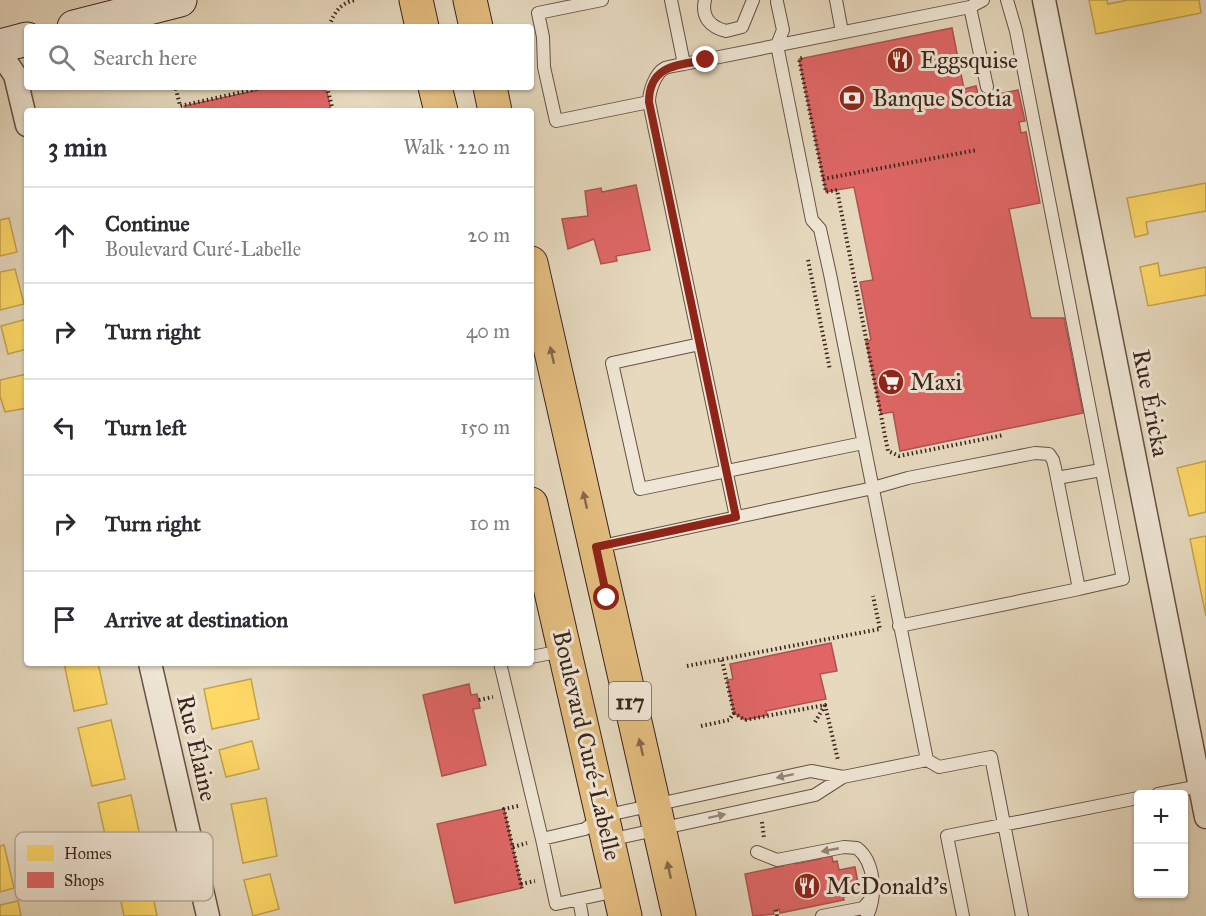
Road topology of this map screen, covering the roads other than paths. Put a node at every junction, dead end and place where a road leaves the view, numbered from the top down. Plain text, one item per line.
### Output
1 (180, 0) edge
2 (416, 0) edge
3 (602, 0) edge
4 (671, 0) edge
5 (705, 0) edge
6 (753, 0) edge
7 (836, 0) edge
8 (983, 0) edge
9 (1007, 0) edge
10 (1044, 0) edge
11 (777, 2) dead end
12 (970, 8) junction
13 (86, 24) edge
14 (421, 24) edge
15 (842, 32) junction
16 (24, 40) edge
17 (777, 45) junction
18 (0, 46) edge
19 (0, 53) edge
20 (684, 64) junction
21 (987, 87) dead end
22 (436, 90) edge
23 (491, 90) edge
24 (649, 102) junction
25 (440, 108) edge
26 (494, 108) edge
27 (24, 112) edge
28 (534, 277) edge
29 (700, 344) junction
30 (864, 443) junction
31 (1101, 470) junction
32 (726, 472) junction
33 (1057, 478) junction
34 (873, 488) junction
35 (534, 517) edge
36 (736, 517) junction
37 (596, 547) junction
38 (1079, 589) junction
39 (899, 626) junction
40 (565, 650) junction
41 (534, 656) edge
42 (151, 666) edge
43 (502, 666) edge
44 (927, 760) junction
45 (843, 777) junction
46 (1200, 786) junction
47 (1181, 790) edge
48 (1134, 799) edge
49 (657, 816) junction
50 (1206, 817) edge
51 (1004, 825) junction
52 (599, 828) junction
53 (189, 832) edge
54 (542, 839) junction
55 (756, 846) road end
56 (873, 897) junction
57 (579, 899) junction
58 (205, 901) edge
59 (623, 903) edge
60 (208, 916) edge
61 (582, 916) edge
62 (680, 916) edge
63 (822, 916) edge
64 (867, 916) edge
65 (963, 916) edge
66 (1022, 916) edge

1 - 13 main road
2 - 14 main road
3 - 24 lane
4 - 20 lane
5 - 6 lane
7 - 15 lane
8 - 12 lane
9 - 31 lane
10 - 46 street, Rue Éricka
11 - 17 lane
12 - 15 lane
12 - 21 lane
15 - 17 lane
16 - 18 main road
17 - 20 lane
17 - 30 lane
19 - 27 street
20 - 24 lane
22 - 25 main road
23 - 26 main road
24 - 29 lane
37 -> 28 main road, 117
29 - 32 lane
29 - 32 lane
30 - 32 lane
30 - 34 lane
31 - 33 lane
31 - 38 lane
32 - 36 lane
33 - 34 lane
33 - 38 lane
34 - 36 lane
34 - 39 lane
35 - 40 main road, Boulevard Curé-Labelle / 117
36 - 37 lane
49 -> 37 main road, 117
38 - 39 lane
39 - 44 lane
40 - 41 lane
40 - 52 main road, Boulevard Curé-Labelle / 117
42 - 53 street, Rue Élaine
43 - 54 lane
44 - 45 lane
44 - 51 lane
49 -> 45 lane
45 -> 49 lane
46 - 47 lane
46 - 50 street, Rue Éricka
48 - 51 lane
49 - 52 lane
49 - 52 lane
62 -> 49 main road, 117
51 - 65 lane
51 - 66 lane
52 - 54 lane
52 - 59 main road, Boulevard Curé-Labelle / 117
54 - 57 lane
56 -> 55 lane
56 - 63 lane
56 - 64 lane
57 - 59 lane
57 - 61 lane
58 - 60 street, Rue Élaine

